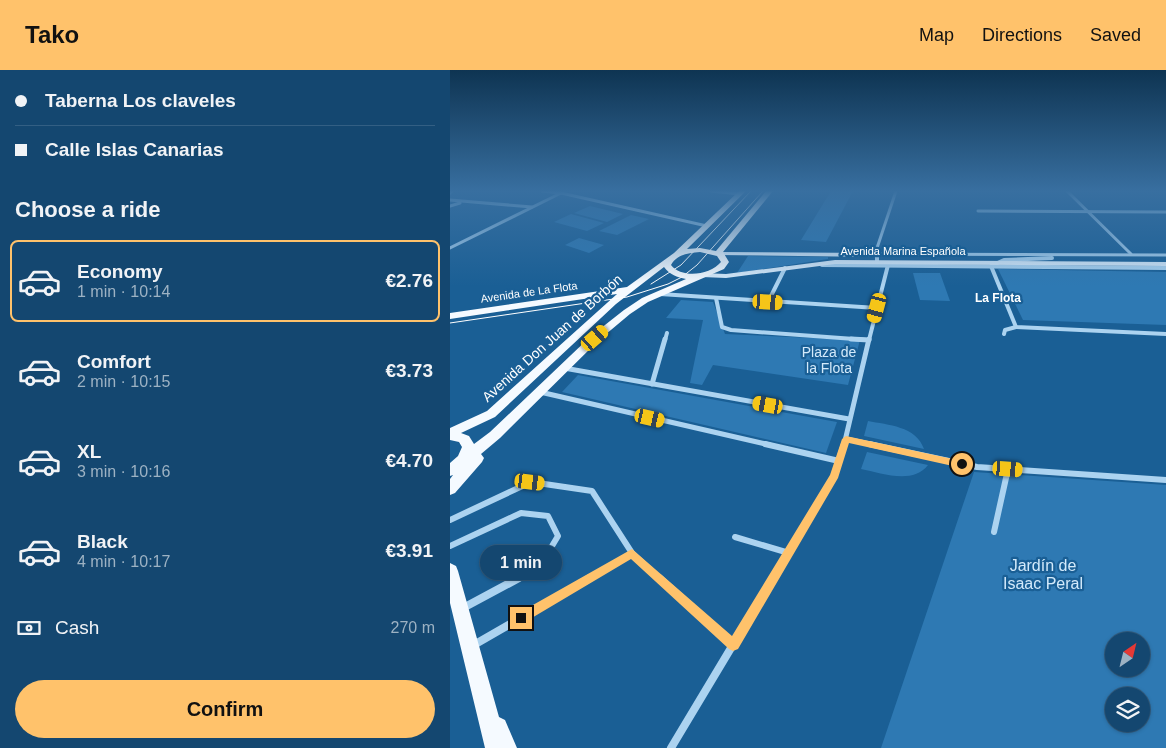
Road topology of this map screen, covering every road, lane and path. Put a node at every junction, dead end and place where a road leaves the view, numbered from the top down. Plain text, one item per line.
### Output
1 (501, 223) edge
2 (693, 223) edge
3 (711, 223) edge
4 (744, 223) edge
5 (887, 223) edge
6 (1099, 223) edge
7 (707, 226) junction
8 (450, 243) edge
9 (458, 244) junction
10 (450, 248) edge
11 (719, 254) junction
12 (1131, 255) junction
13 (877, 256) junction
14 (1166, 257) edge
15 (672, 258) junction
16 (1052, 258) junction
17 (1166, 264) edge
18 (809, 265) junction
19 (994, 265) junction
20 (888, 266) junction
21 (785, 268) junction
22 (1166, 268) edge
23 (702, 275) junction
24 (640, 283) junction
25 (657, 294) junction
26 (716, 298) junction
27 (768, 302) junction
28 (877, 308) junction
29 (450, 316) edge
30 (1016, 327) junction
31 (667, 333) dead end
32 (1004, 334) dead end
33 (1166, 334) edge
34 (869, 340) junction
35 (564, 368) junction
36 (652, 384) junction
37 (540, 392) junction
38 (849, 419) junction
39 (510, 420) junction
40 (450, 434) edge
41 (846, 439) junction
42 (839, 461) junction
43 (455, 467) edge
44 (1008, 469) junction
45 (1166, 480) edge
46 (450, 489) edge
47 (450, 520) edge
48 (994, 532) dead end
49 (735, 537) dead end
50 (450, 546) edge
51 (632, 553) junction
52 (789, 553) junction
53 (450, 571) edge
54 (461, 609) junction
55 (733, 645) junction
56 (471, 647) junction
57 (477, 668) junction
58 (496, 748) edge
59 (506, 748) edge
60 (671, 748) edge

1 - 9 street
2 - 7 street
3 - 7 main road, Avenida Don Juan de Borbón
4 - 11 main road
5 - 13 street
6 - 12 street
7 - 15 main road, Avenida Don Juan de Borbón
8 - 9 street
9 - 10 street
11 - 13 main road, Avenida Marina Española
11 - 15 main road
11 - 23 main road
12 - 13 street, Avenida Marina Española
12 - 14 street, Avenida Marina Española
13 - 16 main road, Avenida Marina Española
13 - 18 main road, Avenida Marina Española
13 - 19 main road, Avenida Marina Española
14 - 16 main road, Avenida Marina Española
15 - 23 main road
15 - 24 main road, Avenida Don Juan de Borbón
16 - 19 street, Avenida Marina Española
17 - 19 main road, Avenida Marina Española
18 - 20 street, Avenida Marina Española
18 - 21 main road, Avenida Marina Española
19 - 20 street, Avenida Marina Española
19 - 22 street, Avenida Marina Española
19 - 30 street
20 - 28 street
21 - 23 main road, Avenida Marina Española
21 - 27 street
23 - 25 main road
24 - 29 main road, Avenida de La Flota
24 - 40 main road, Avenida Don Juan de Borbón
25 - 26 street
25 - 35 main road
26 - 27 street
26 - 34 street
27 - 28 street
28 - 34 street
30 - 32 street
30 - 33 street
31 - 36 street
34 - 38 street
35 - 36 street
35 - 37 main road
36 - 38 street
37 - 39 main road
37 - 42 street
38 - 41 street
39 - 43 main road
39 - 46 main road
40 - 43 main road
41 - 42 street
41 - 44 street
42 - 52 street
44 - 45 street
44 - 48 street
47 - 51 street
49 - 52 street
50 - 54 street
51 - 55 street
51 - 56 street
52 - 55 street
53 - 54 main road
54 - 56 main road
55 - 60 street
56 - 57 main road
57 - 58 main road
57 - 59 main road

